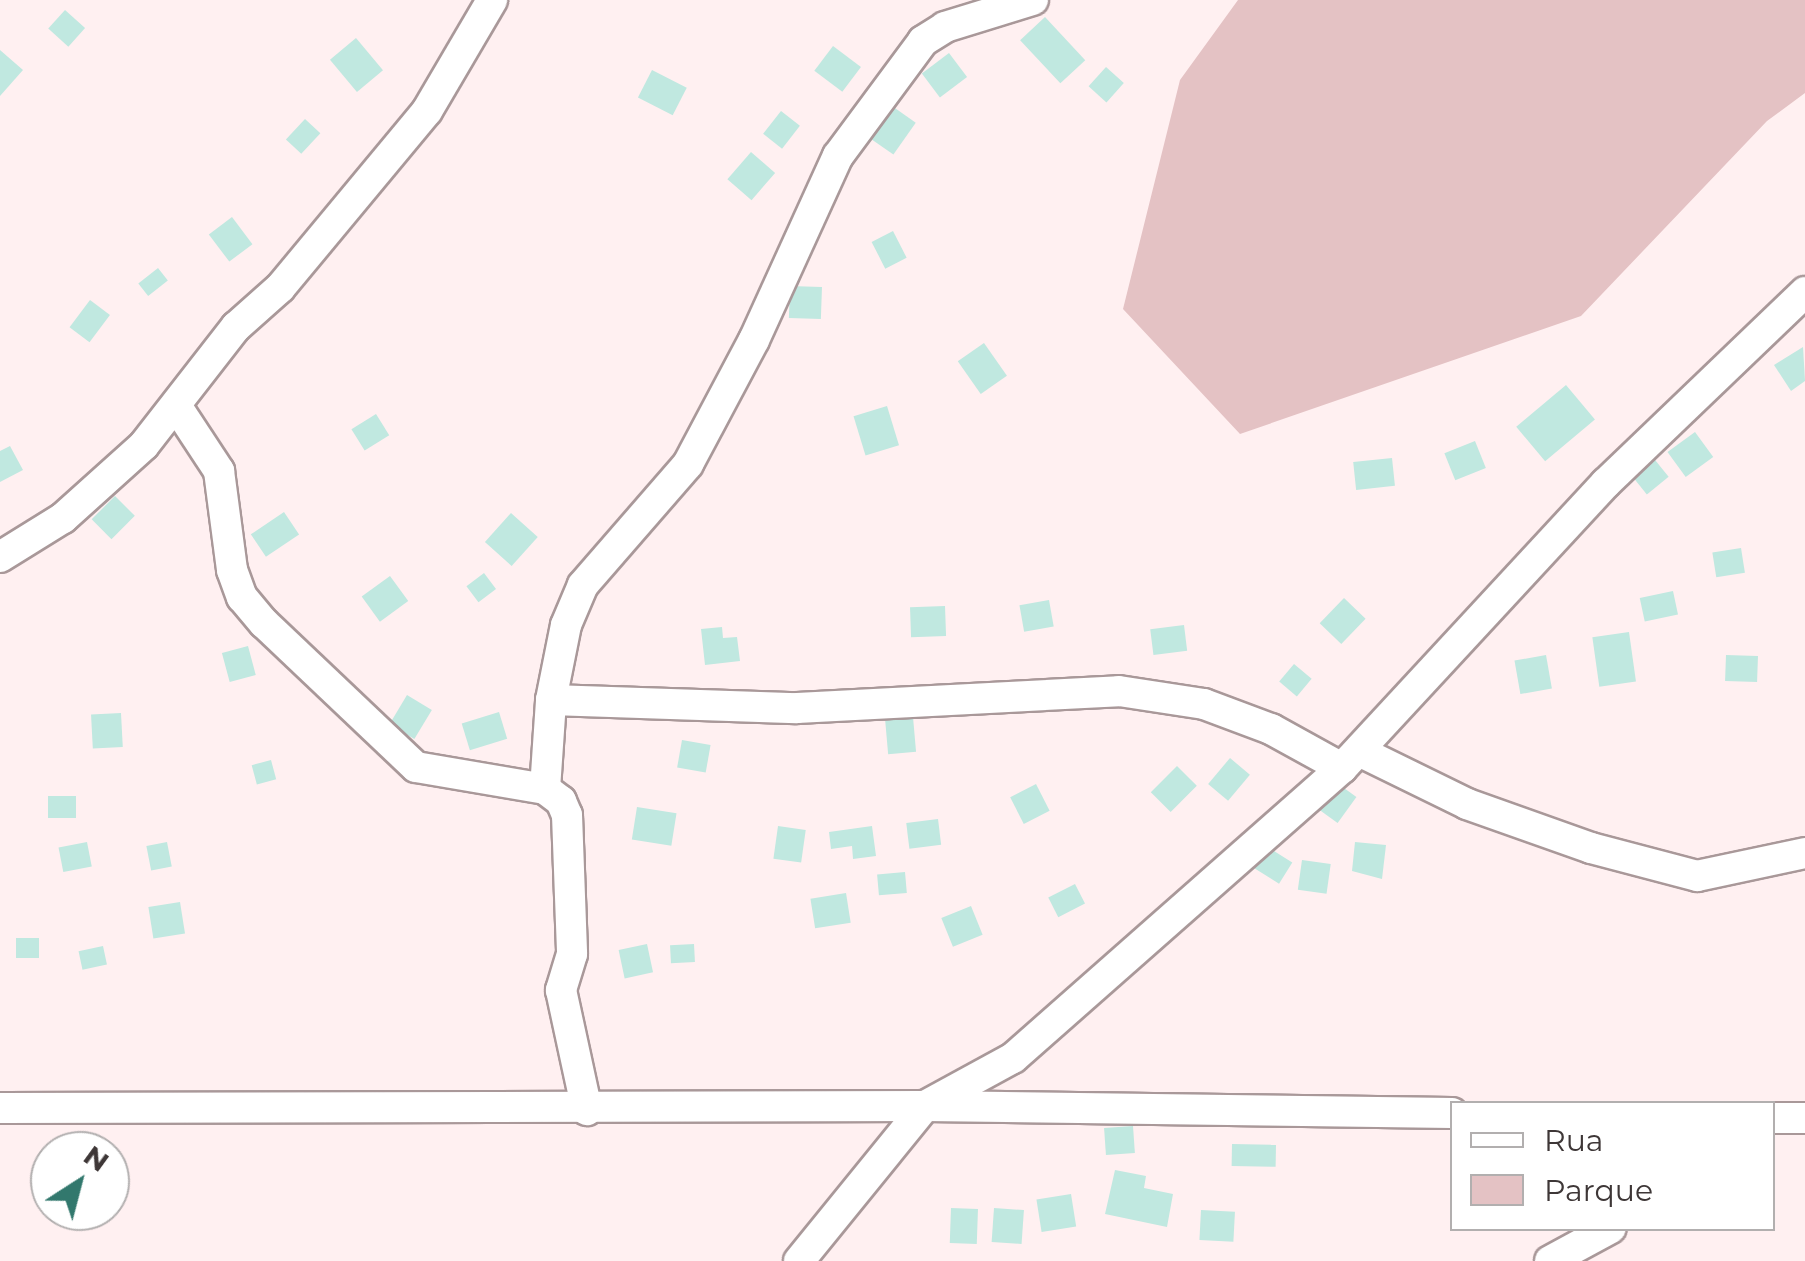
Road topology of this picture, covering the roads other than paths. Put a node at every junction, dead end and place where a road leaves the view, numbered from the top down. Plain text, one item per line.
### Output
1 (492, 0) edge
2 (1033, 0) edge
3 (1805, 292) edge
4 (177, 407) junction
5 (0, 557) edge
6 (551, 700) junction
7 (1350, 759) junction
8 (546, 790) junction
9 (1805, 854) edge
10 (925, 1106) junction
11 (0, 1108) edge
12 (587, 1110) junction
13 (1450, 1114) edge
14 (1775, 1118) edge
15 (1805, 1118) edge
16 (1605, 1231) edge
17 (799, 1261) edge
18 (1550, 1261) edge

1 - 4 street
2 - 6 street
3 - 7 street
4 - 5 street
4 - 8 street
6 - 7 street
6 - 8 street
7 - 9 street
7 - 10 street
8 - 12 street
10 - 12 street
10 - 13 street
10 - 17 street
11 - 12 street
14 - 15 street
16 - 18 street

